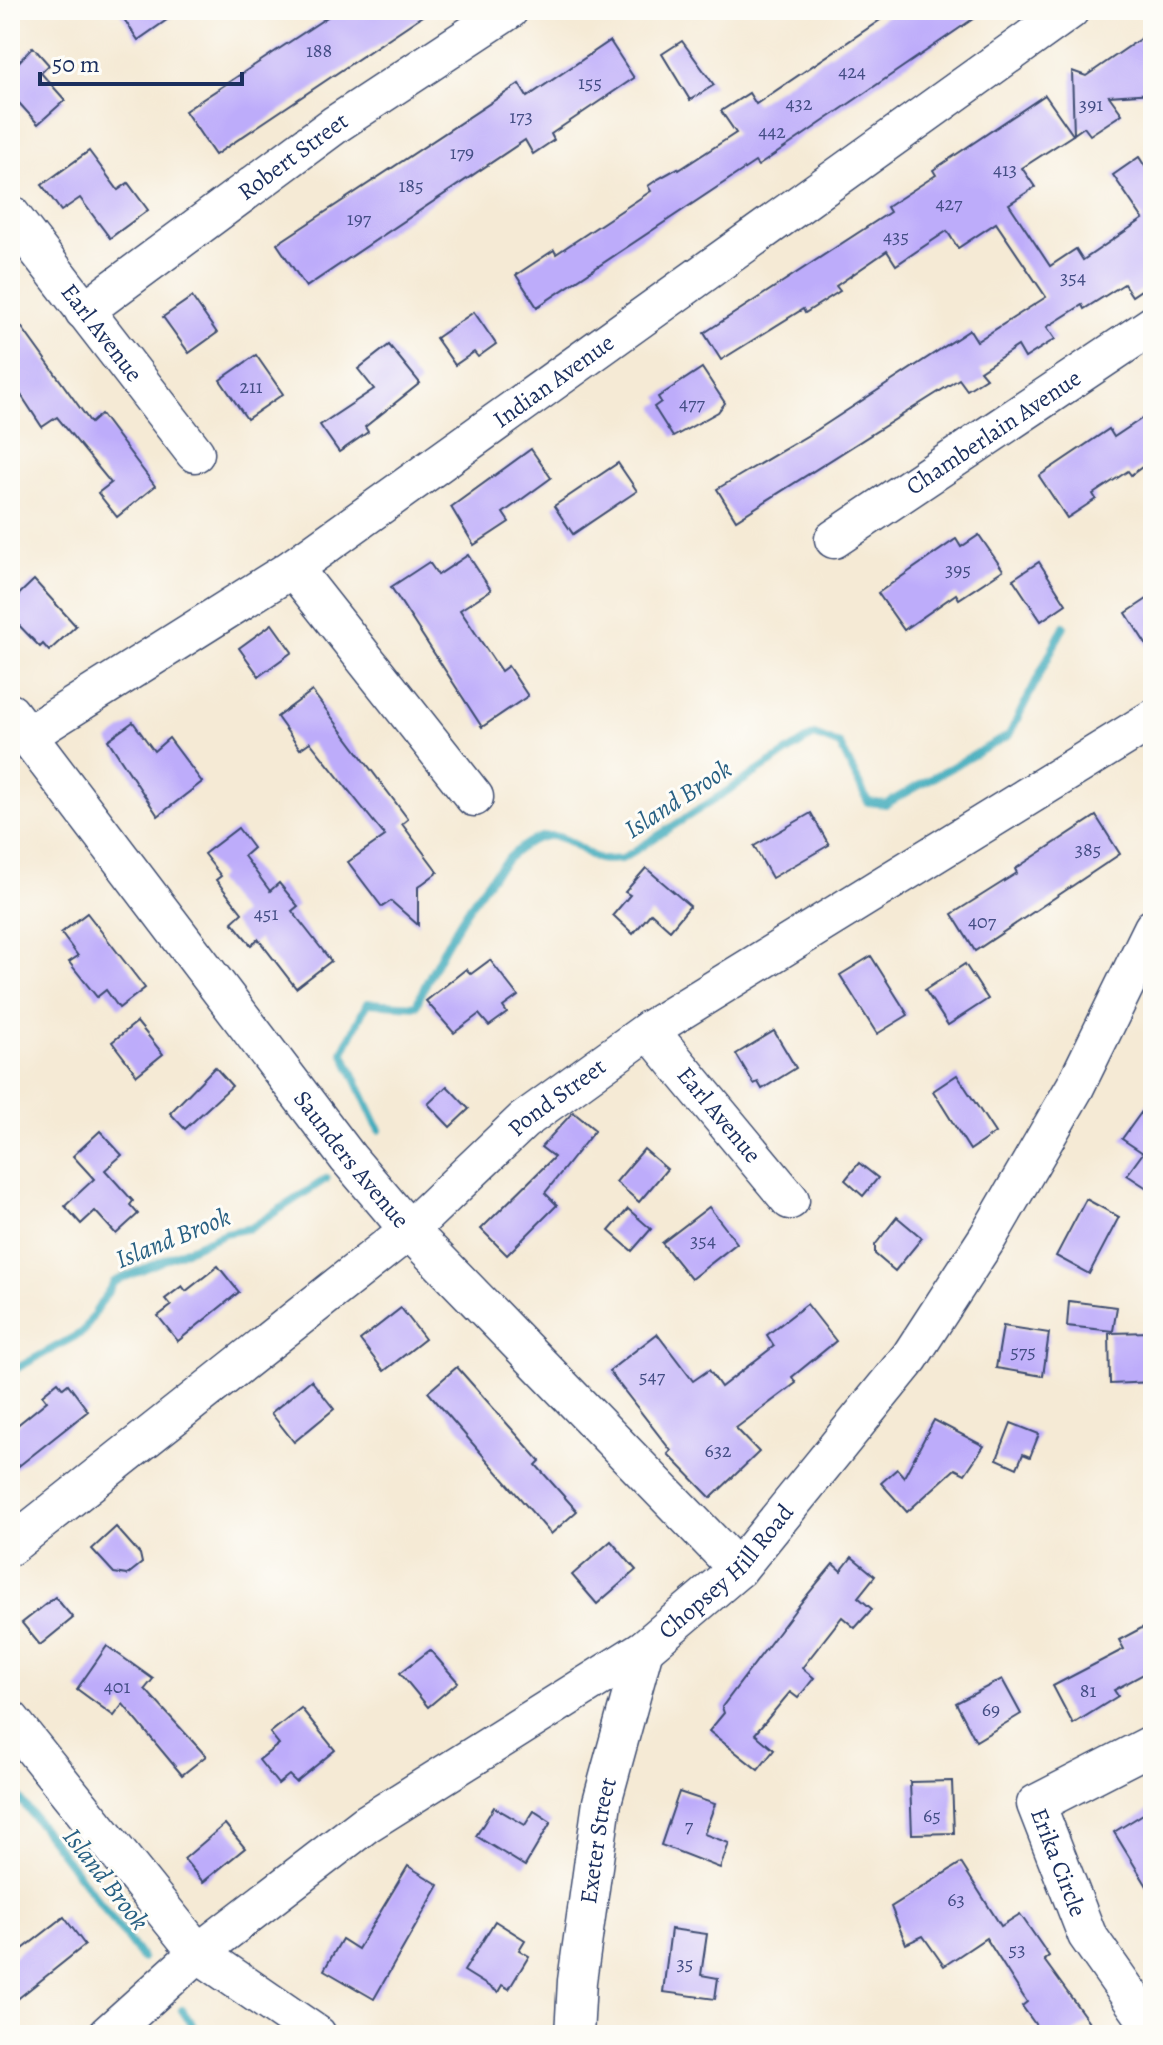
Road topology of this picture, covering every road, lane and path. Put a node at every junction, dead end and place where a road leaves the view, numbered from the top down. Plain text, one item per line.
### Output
1 (509, 10) edge
2 (1070, 10) edge
3 (10, 214) edge
4 (84, 311) junction
5 (1153, 325) edge
6 (195, 453) dead end
7 (834, 539) dead end
8 (293, 568) junction
9 (1153, 719) edge
10 (19, 724) edge
11 (474, 797) dead end
12 (1153, 928) edge
13 (649, 1030) junction
14 (790, 1200) dead end
15 (409, 1230) junction
16 (10, 1546) edge
17 (738, 1569) junction
18 (644, 1649) junction
19 (10, 1719) edge
20 (1153, 1744) edge
21 (198, 1953) junction
22 (1153, 2029) edge
23 (107, 2035) edge
24 (317, 2035) edge
25 (574, 2035) edge

1 - 4 street, Robert Street
2 - 8 street, Indian Avenue
3 - 4 street, Earl Avenue
4 - 6 street, Earl Avenue
5 - 7 street, Chamberlain Avenue
8 - 10 street, Indian Avenue
8 - 11 street
9 - 13 street, Pond Street
10 - 15 street, Saunders Avenue
12 - 17 street, Chopsey Hill Road
13 - 14 street, Earl Avenue
13 - 15 street, Pond Street
15 - 16 street, Pond Street
15 - 17 street, Saunders Avenue
17 - 18 street, Chopsey Hill Road
18 - 21 street, Chopsey Hill Road
18 - 25 street, Exeter Street
19 - 21 street
20 - 22 street, Erika Circle
21 - 23 street, Chopsey Hill Road
21 - 24 street

